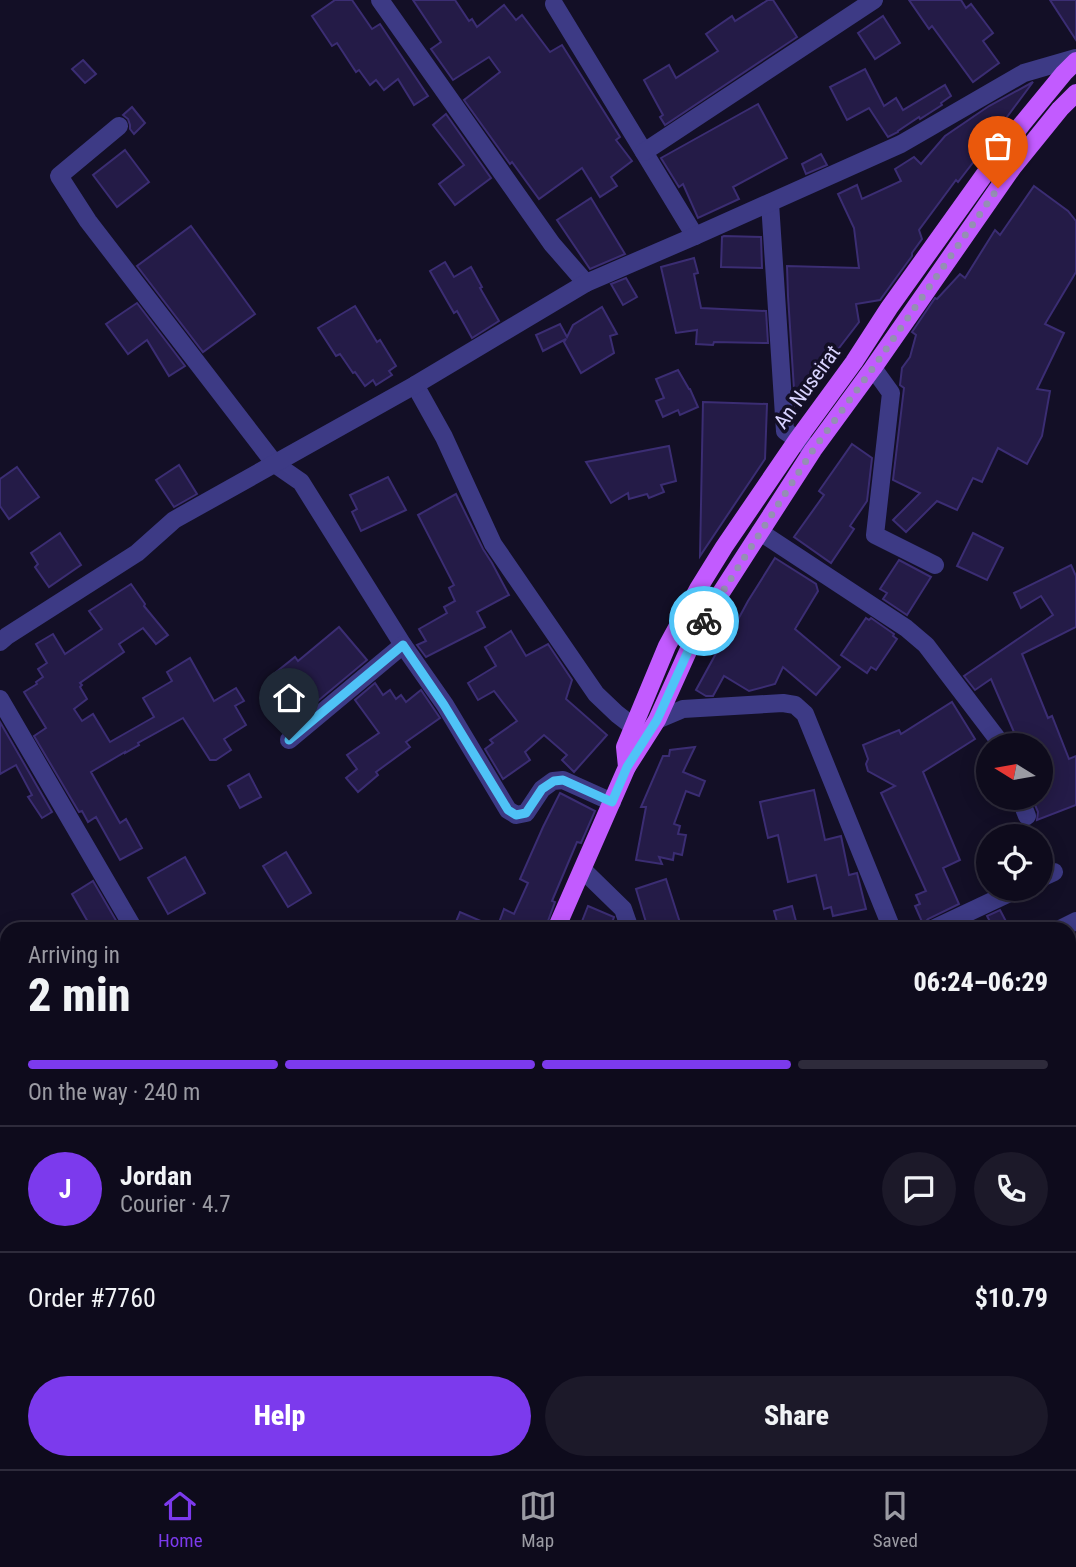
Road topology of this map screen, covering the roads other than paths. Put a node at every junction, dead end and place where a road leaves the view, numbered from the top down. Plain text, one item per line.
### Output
1 (380, 0) edge
2 (874, 0) edge
3 (554, 4) dead end
4 (1076, 59) edge
5 (1076, 93) edge
6 (119, 125) dead end
7 (644, 152) junction
8 (770, 203) junction
9 (695, 236) junction
10 (586, 283) junction
11 (873, 368) junction
12 (415, 385) junction
13 (797, 440) junction
14 (813, 450) junction
15 (275, 464) junction
16 (760, 532) junction
17 (935, 565) dead end
18 (0, 642) edge
19 (403, 645) junction
20 (0, 699) edge
21 (657, 720) junction
22 (639, 731) junction
23 (993, 733) edge
24 (289, 740) dead end
25 (612, 802) junction
26 (1025, 810) edge
27 (1027, 816) dead end
28 (583, 870) junction
29 (992, 901) edge
30 (130, 922) edge
31 (559, 922) edge
32 (628, 922) edge
33 (889, 922) edge
34 (948, 922) edge

1 - 10 street
2 - 7 street
3 - 7 street
4 - 8 street
4 - 13 main road, An Nuseirat
5 - 11 main road, An Nuseirat
6 - 15 street
7 - 9 street
8 - 9 street
8 - 13 street
9 - 10 street
10 - 12 street
11 - 14 main road, An Nuseirat
11 - 17 street
12 - 15 street
12 - 22 street
13 - 14 street
13 - 22 main road, An Nuseirat
14 - 16 main road, An Nuseirat
15 - 18 street
15 - 19 street
16 - 21 main road, An Nuseirat
16 - 23 street
19 - 24 street
19 - 25 street
20 - 30 street
21 - 22 main road, An Nuseirat
21 - 33 street
22 - 25 main road, An Nuseirat
25 - 28 main road, An Nuseirat
26 - 27 street
28 - 31 main road, An Nuseirat
28 - 32 street
29 - 34 street

